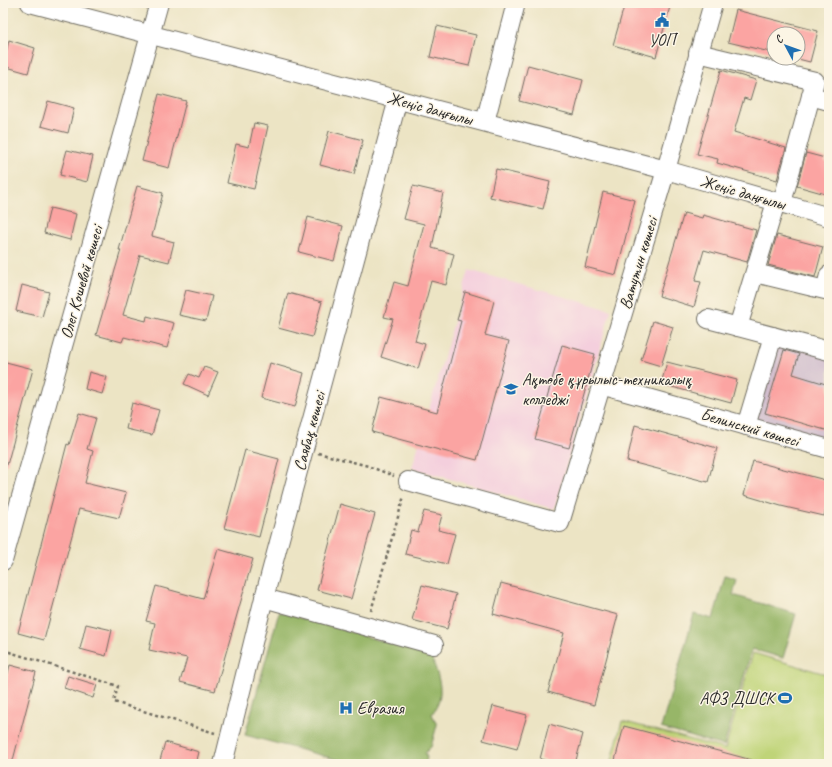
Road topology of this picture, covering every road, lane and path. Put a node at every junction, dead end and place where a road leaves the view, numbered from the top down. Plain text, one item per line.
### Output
1 (30, 3) edge
2 (159, 3) edge
3 (516, 3) edge
4 (713, 3) edge
5 (150, 36) junction
6 (698, 53) junction
7 (811, 96) junction
8 (398, 99) junction
9 (829, 101) edge
10 (485, 122) junction
11 (666, 170) junction
12 (779, 202) junction
13 (829, 216) edge
14 (755, 273) junction
15 (829, 275) edge
16 (708, 319) dead end
17 (738, 326) junction
18 (773, 336) junction
19 (829, 351) edge
20 (601, 385) junction
21 (746, 426) junction
22 (829, 449) edge
23 (304, 450) junction
24 (408, 481) junction
25 (3, 561) edge
26 (264, 598) junction
27 (366, 627) junction
28 (434, 645) dead end
29 (3, 650) edge
30 (230, 738) junction
31 (223, 764) edge

1 - 5 street, Жеңіс даңғылы
2 - 5 street, Олег Кошевой көшесі
3 - 10 street
4 - 6 street, Ватутин көшесі
5 - 8 street, Жеңіс даңғылы
5 - 25 street, Олег Кошевой көшесі
6 - 7 street
6 - 11 street, Ватутин көшесі
7 - 9 street
7 - 12 street
8 - 10 street, Жеңіс даңғылы
8 - 23 street, Саябақ көшесі
10 - 11 street, Жеңіс даңғылы
11 - 12 street, Жеңіс даңғылы
11 - 20 street, Ватутин көшесі
12 - 13 street, Жеңіс даңғылы
12 - 14 street
14 - 15 street
14 - 17 street
16 - 17 street
17 - 18 street
18 - 19 street
18 - 21 street
20 - 21 street, Белинский көшесі
20 - 24 street, Ватутин көшесі
21 - 22 street, Белинский көшесі
23 - 24 path
23 - 26 street, Саябақ көшесі
24 - 27 path
26 - 27 street
26 - 30 street, Саябақ көшесі
27 - 28 street
29 - 30 path
30 - 31 street, Саябақ көшесі

